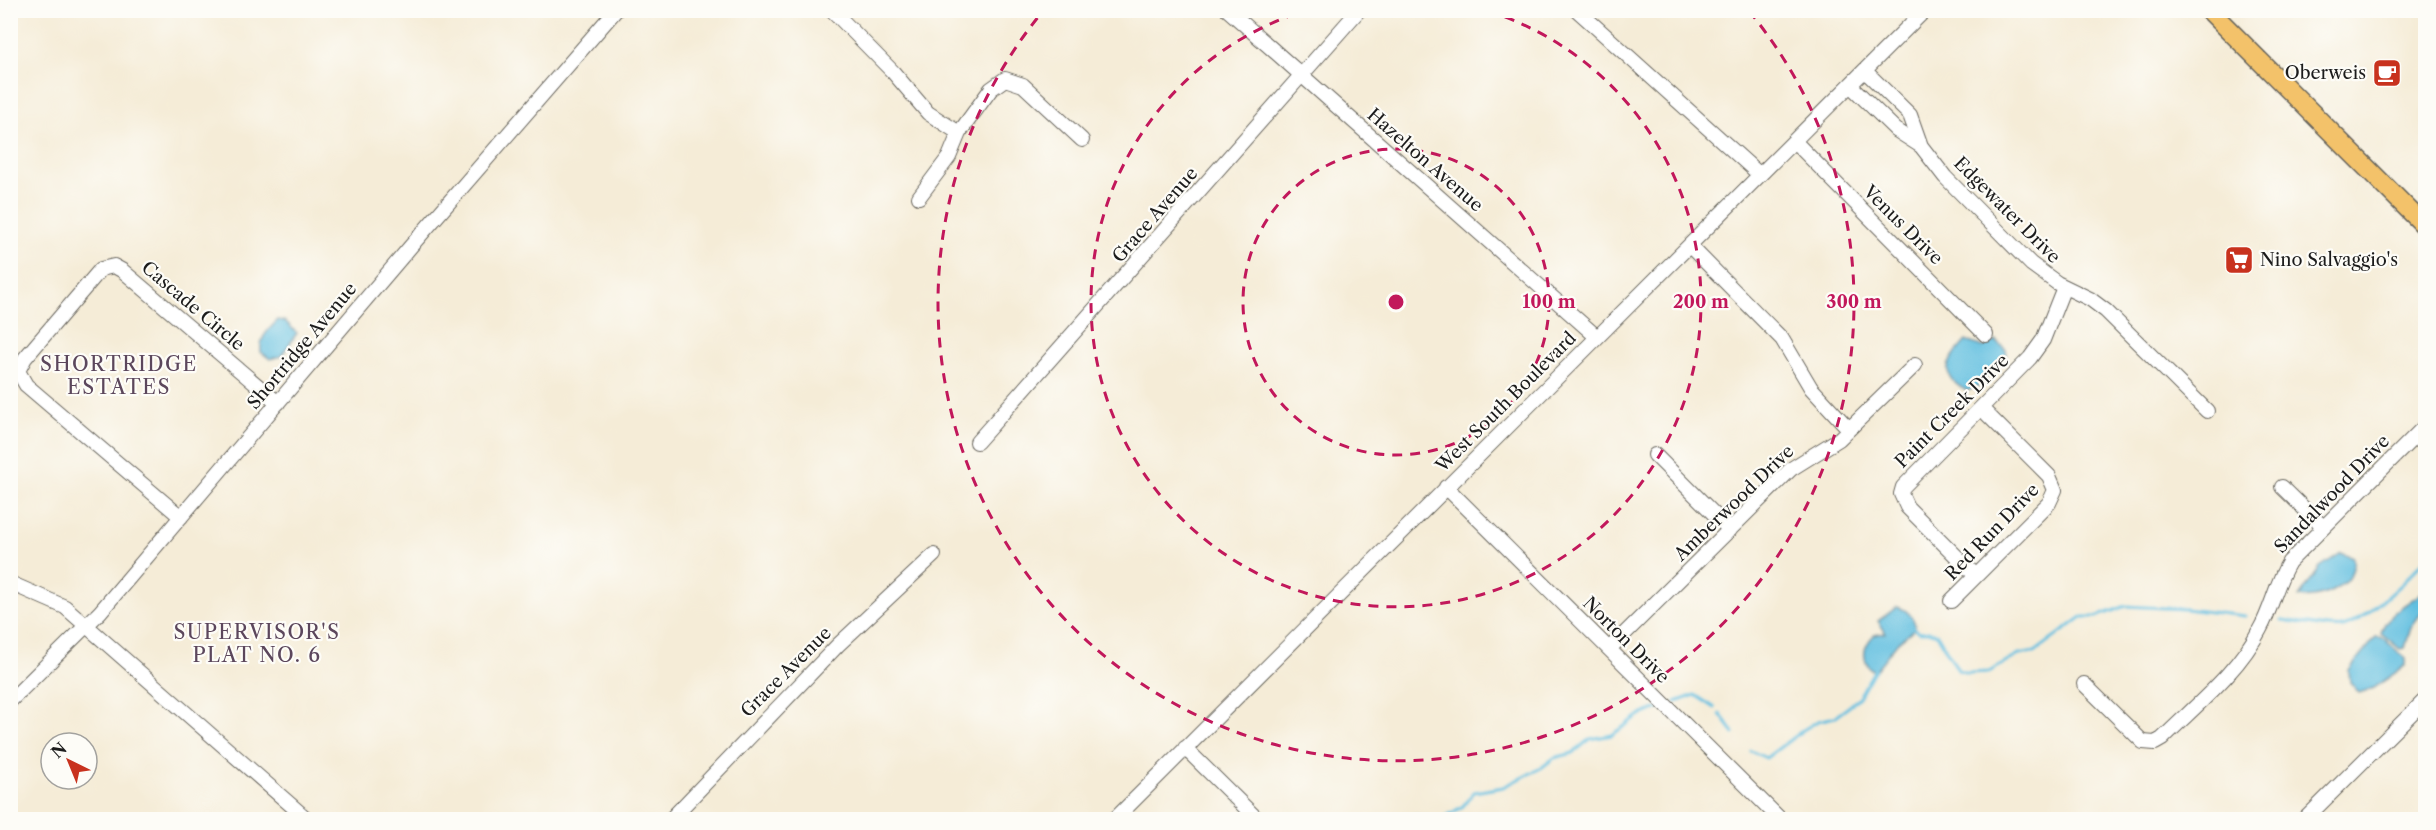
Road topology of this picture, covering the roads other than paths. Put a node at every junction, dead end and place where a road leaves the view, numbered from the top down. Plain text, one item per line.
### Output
1 (616, 10) edge
2 (832, 10) edge
3 (1228, 10) edge
4 (1359, 10) edge
5 (1577, 10) edge
6 (1925, 10) edge
7 (2209, 10) edge
8 (1865, 71) junction
9 (1302, 76) junction
10 (1850, 85) junction
11 (959, 133) junction
12 (1082, 140) dead end
13 (1794, 141) junction
14 (1921, 146) junction
15 (1760, 175) junction
16 (919, 196) dead end
17 (2426, 227) edge
18 (1690, 246) junction
19 (2064, 287) junction
20 (1986, 335) dead end
21 (1597, 337) junction
22 (1914, 365) dead end
23 (278, 403) junction
24 (1981, 408) junction
25 (2207, 411) dead end
26 (2426, 425) edge
27 (1849, 429) junction
28 (977, 442) dead end
29 (1655, 455) dead end
30 (1446, 487) junction
31 (2282, 487) dead end
32 (180, 517) junction
33 (2323, 527) junction
34 (1730, 530) junction
35 (934, 555) dead end
36 (1976, 576) junction
37 (10, 583) edge
38 (1951, 601) dead end
39 (88, 626) junction
40 (1609, 649) junction
41 (2085, 684) dead end
42 (2426, 699) edge
43 (10, 701) edge
44 (1185, 748) junction
45 (299, 817) edge
46 (670, 819) edge
47 (1114, 819) edge
48 (1258, 819) edge
49 (1781, 819) edge
50 (2304, 819) edge

1 - 23 street, Shortridge Avenue
2 - 11 street
3 - 9 street, Hazelton Avenue
4 - 9 street, Grace Avenue
5 - 15 street
6 - 8 street, West South Boulevard
7 - 17 main road
8 - 10 street, West South Boulevard
8 - 14 street, Edgewater Drive
9 - 21 street, Hazelton Avenue
9 - 28 street, Grace Avenue
10 - 13 street, West South Boulevard
10 - 14 street, Edgewater Drive
11 - 12 street
11 - 16 street
13 - 15 street, West South Boulevard
13 - 20 street, Venus Drive
14 - 19 street, Edgewater Drive
15 - 18 street, West South Boulevard
18 - 21 street, West South Boulevard
18 - 27 street
19 - 24 street, Paint Creek Drive
19 - 25 street, Edgewater Drive
21 - 30 street, West South Boulevard
22 - 27 street, Amberwood Drive
23 - 32 street, Shortridge Avenue
23 - 32 street, Cascade Circle
24 - 36 street, Red Run Drive
24 - 36 street, Paint Creek Drive
26 - 33 street, Sandalwood Drive
27 - 34 street, Amberwood Drive
29 - 34 street
30 - 40 street, Norton Drive
30 - 44 street, West South Boulevard
31 - 33 street
32 - 39 street, Shortridge Avenue
33 - 41 street, Sandalwood Drive
34 - 40 street, Amberwood Drive
35 - 46 street, Grace Avenue
36 - 38 street, Red Run Drive
37 - 39 street
39 - 43 street, Shortridge Avenue
39 - 45 street
40 - 49 street, Norton Drive
42 - 50 street
44 - 47 street, West South Boulevard
44 - 48 street

